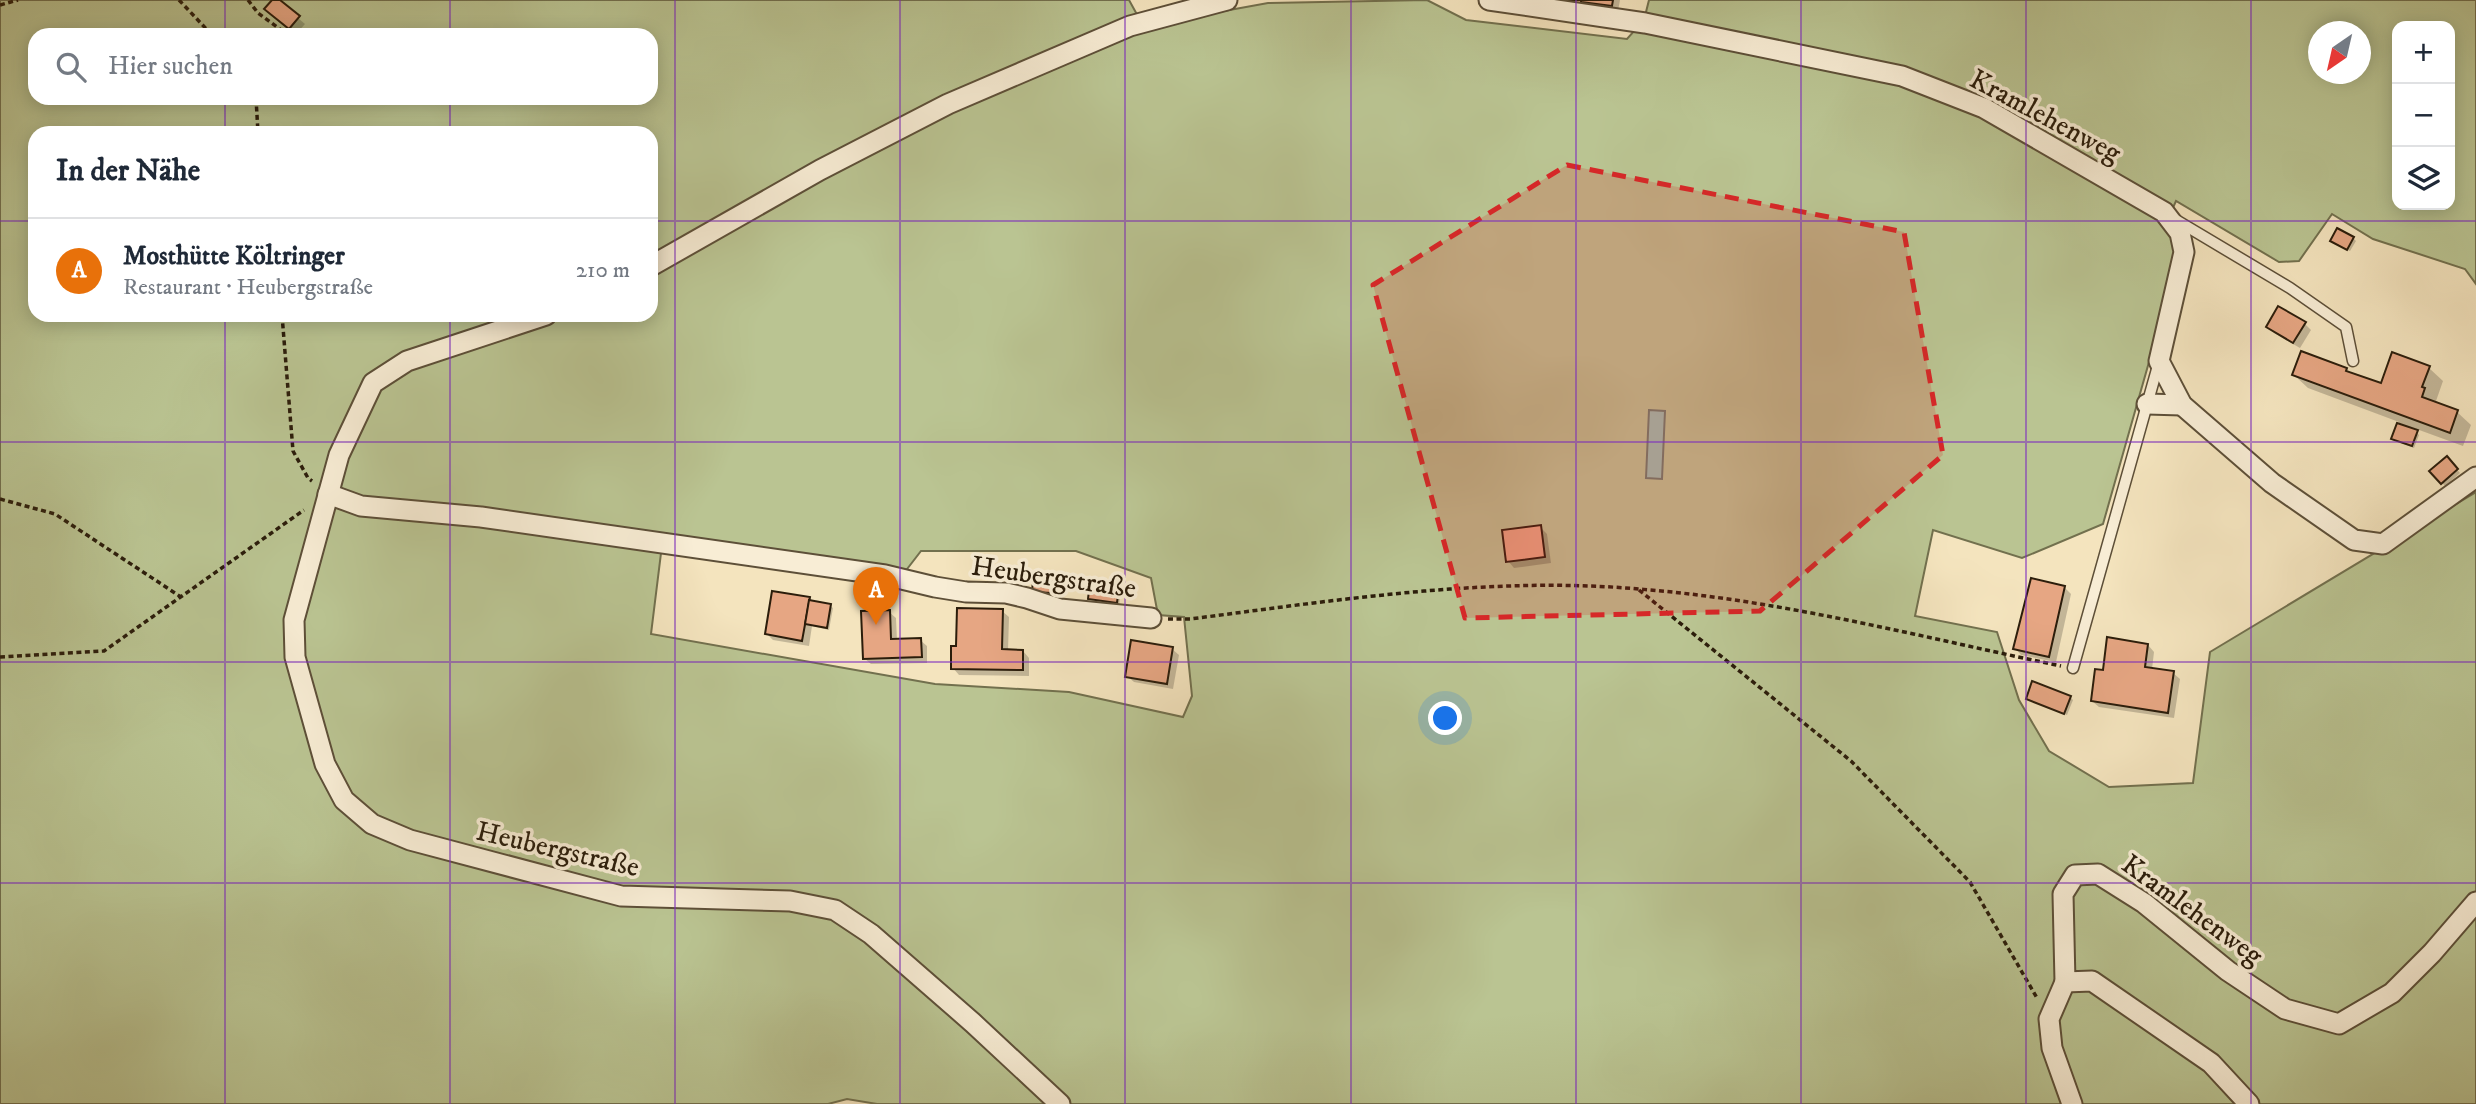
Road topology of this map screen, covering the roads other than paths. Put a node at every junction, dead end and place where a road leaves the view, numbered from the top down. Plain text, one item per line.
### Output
1 (1227, 0) edge
2 (1489, 0) edge
3 (2164, 212) junction
4 (658, 263) edge
5 (525, 322) edge
6 (2159, 361) junction
7 (2353, 361) dead end
8 (2147, 404) junction
9 (2182, 404) junction
10 (2476, 477) edge
11 (328, 494) junction
12 (1151, 618) road end
13 (2073, 668) road end
14 (2476, 902) edge
15 (2064, 982) junction
16 (1060, 1104) edge
17 (2072, 1104) edge
18 (2249, 1104) edge

1 - 4 street
2 - 3 street, Kramlehenweg
3 - 6 street, Kramlehenweg
3 - 7 lane
5 - 11 street, Heubergstraße
6 - 8 lane
6 - 9 street
8 - 9 street
8 - 13 lane
9 - 10 street
11 - 12 street, Heubergstraße
11 - 16 street, Heubergstraße
14 - 15 street, Kramlehenweg
15 - 17 street
15 - 18 street

